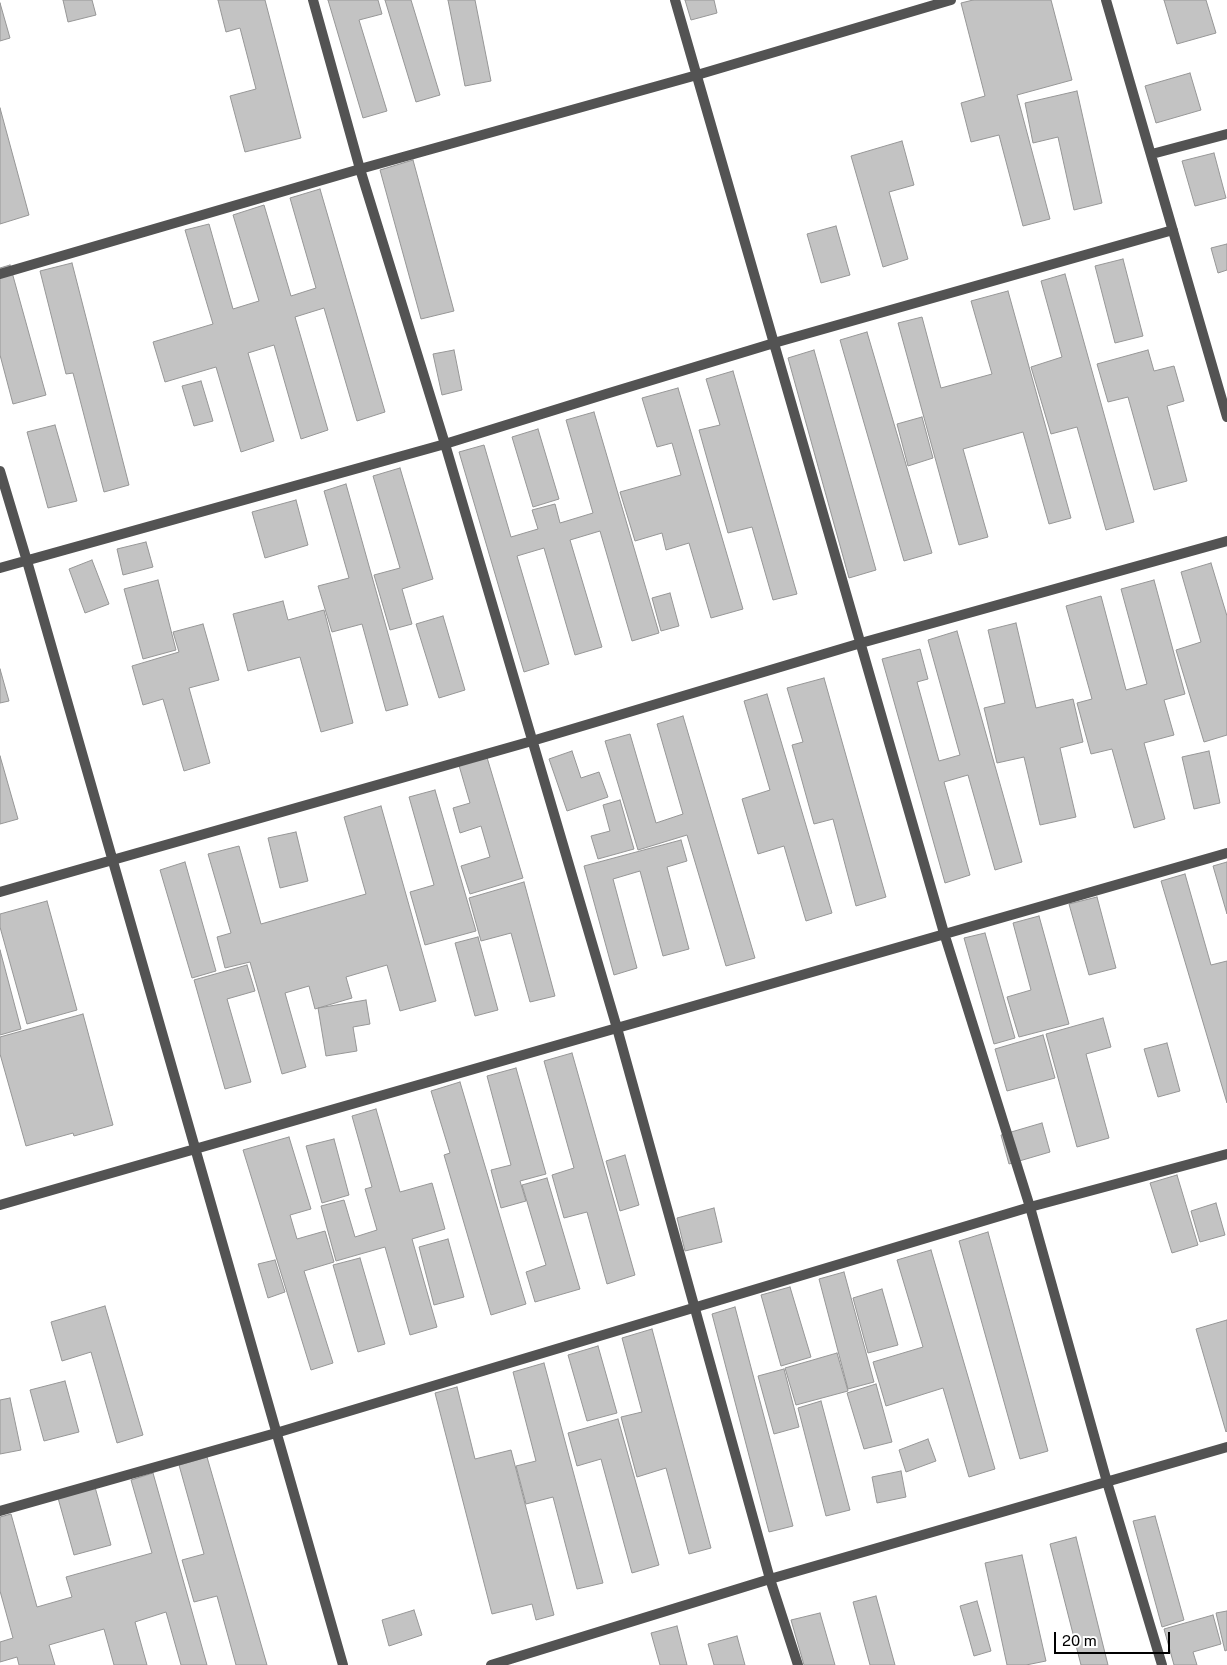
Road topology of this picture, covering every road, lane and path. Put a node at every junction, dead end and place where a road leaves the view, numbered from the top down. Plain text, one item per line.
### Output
1 (313, 0) edge
2 (676, 0) edge
3 (951, 0) edge
4 (1106, 0) edge
5 (697, 75) junction
6 (1227, 134) edge
7 (1152, 154) junction
8 (360, 169) junction
9 (1173, 230) junction
10 (0, 274) edge
11 (774, 343) junction
12 (1227, 417) edge
13 (445, 444) junction
14 (0, 471) edge
15 (1227, 541) edge
16 (27, 561) junction
17 (0, 568) edge
18 (861, 643) junction
19 (532, 741) junction
20 (1227, 853) edge
21 (113, 859) junction
22 (0, 892) edge
23 (944, 933) junction
24 (617, 1028) junction
25 (196, 1149) junction
26 (1227, 1154) edge
27 (0, 1205) edge
28 (1030, 1207) junction
29 (694, 1307) junction
30 (276, 1433) junction
31 (1227, 1447) edge
32 (1107, 1482) junction
33 (0, 1512) edge
34 (770, 1579) junction
35 (343, 1665) edge
36 (491, 1665) edge
37 (798, 1665) edge
38 (1162, 1665) edge

1 - 8 street
2 - 5 street
3 - 5 street
4 - 7 street
5 - 8 street
5 - 11 street
6 - 7 street
7 - 9 street
8 - 10 street
8 - 13 street
9 - 11 street
9 - 12 street
11 - 13 street
11 - 18 street
13 - 16 street
13 - 19 street
14 - 16 street
15 - 18 street
16 - 17 street
16 - 21 street
18 - 19 street
18 - 23 street
19 - 21 street
19 - 24 street
20 - 23 street
21 - 22 street
21 - 25 street
23 - 24 street
23 - 28 street
24 - 25 street
24 - 29 street
25 - 27 street
25 - 30 street
26 - 28 street
28 - 29 street
28 - 32 street
29 - 30 street
29 - 34 street
30 - 33 street
30 - 35 street
31 - 32 street
32 - 34 street
32 - 38 street
34 - 36 street
34 - 37 street

